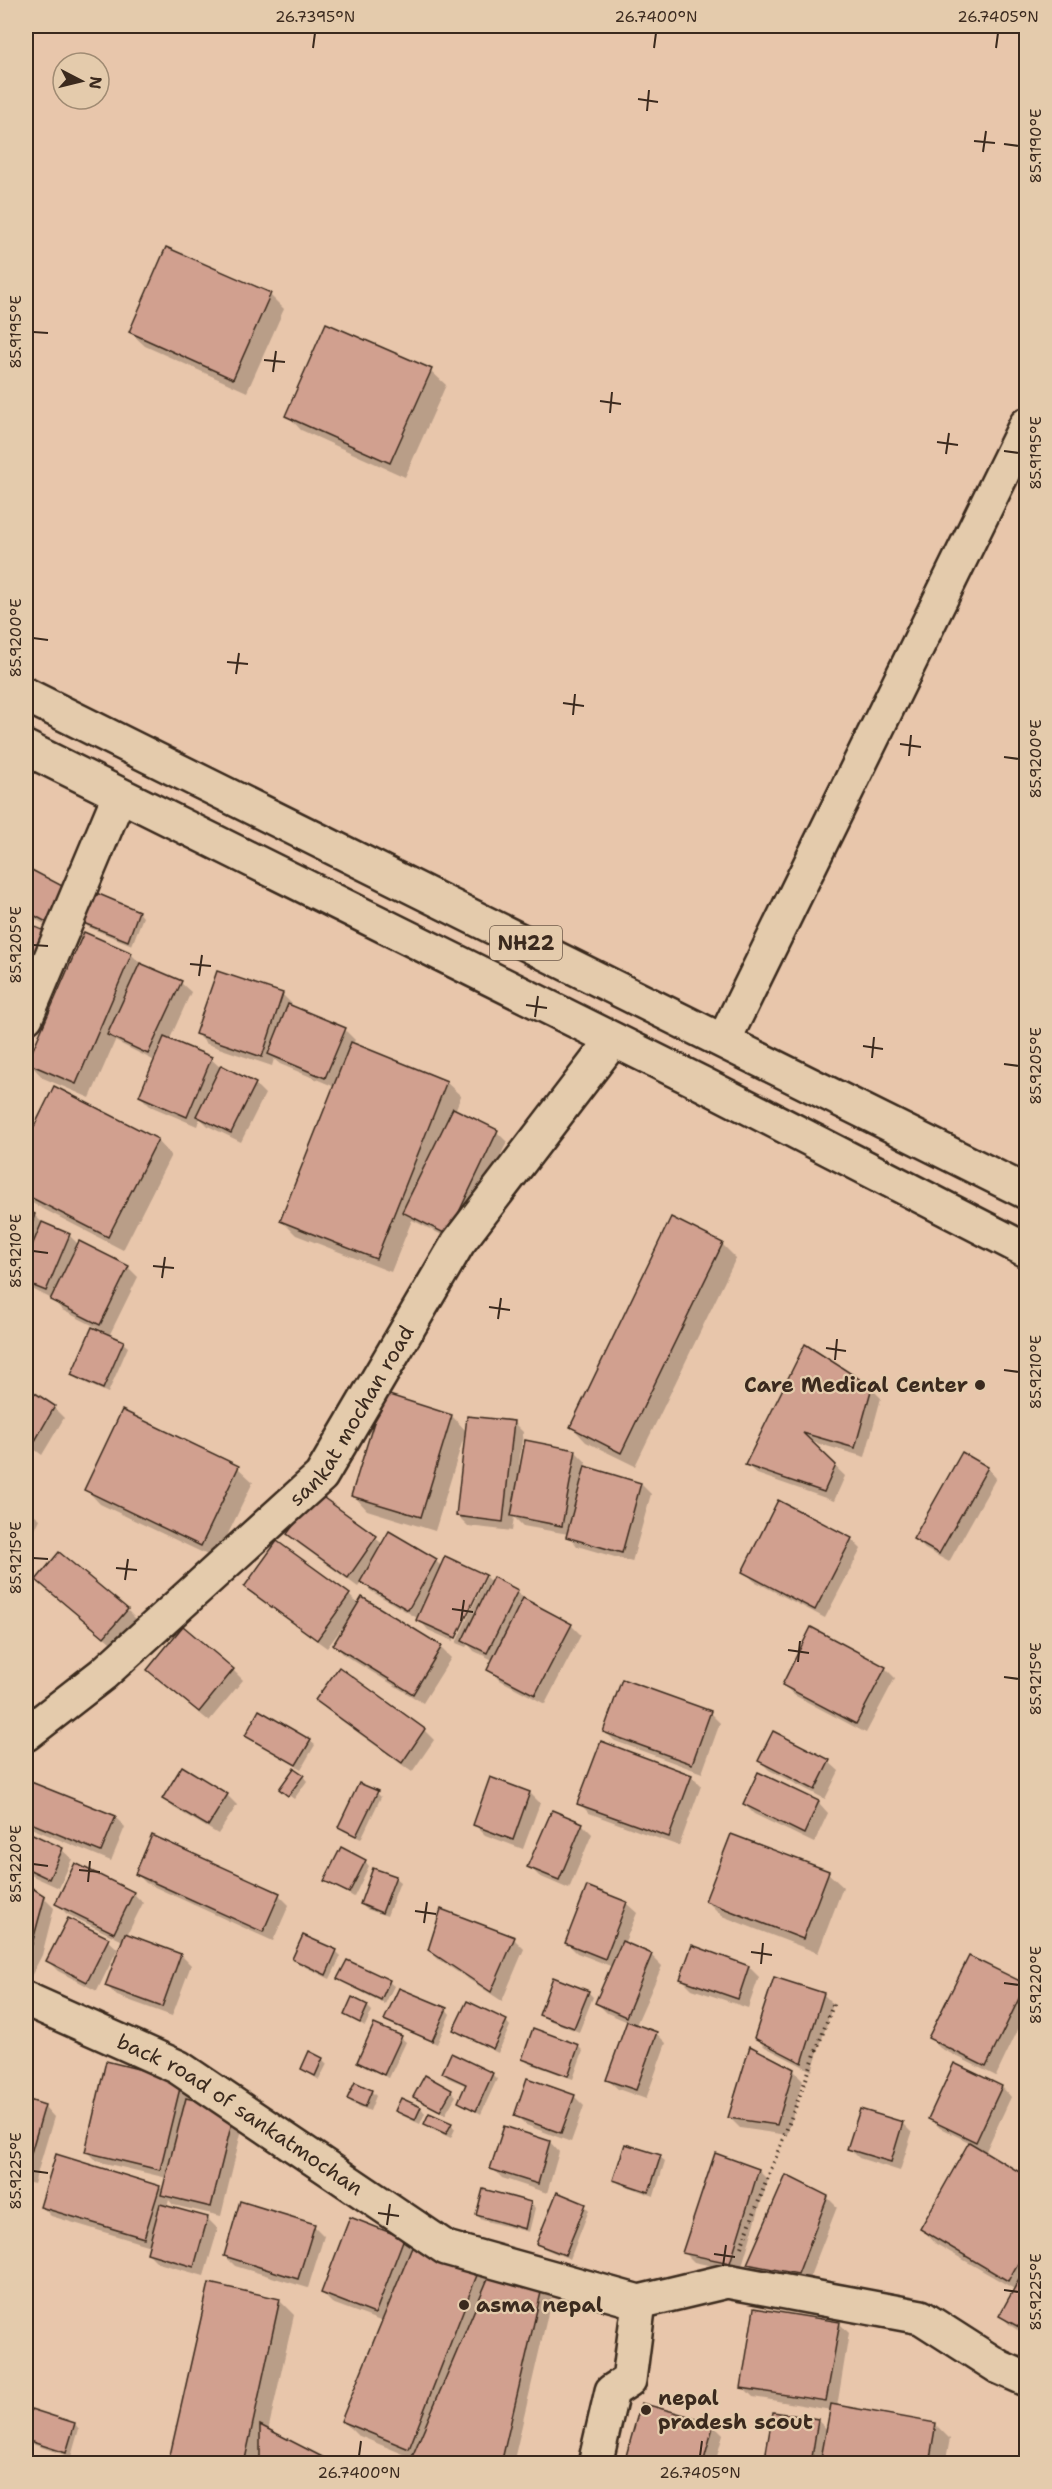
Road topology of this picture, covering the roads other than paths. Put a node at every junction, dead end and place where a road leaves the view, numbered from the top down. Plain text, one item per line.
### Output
1 (1026, 425) edge
2 (26, 695) edge
3 (26, 748) edge
4 (119, 796) junction
5 (26, 1017) edge
6 (613, 1040) junction
7 (724, 1040) junction
8 (1026, 1192) edge
9 (1026, 1250) edge
10 (26, 1734) edge
11 (26, 1999) edge
12 (639, 2302) junction
13 (1026, 2379) edge
14 (596, 2463) edge

1 - 7 main road
2 - 7 main road, NH22
3 - 4 main road, NH22
4 - 5 main road
4 - 6 main road, NH22
6 - 9 main road, NH22
6 - 10 main road, sankat mochan road
7 - 8 main road, NH22
11 - 12 main road, back road of sankatmochan
12 - 13 main road, back road of sankatmochan
12 - 14 main road

